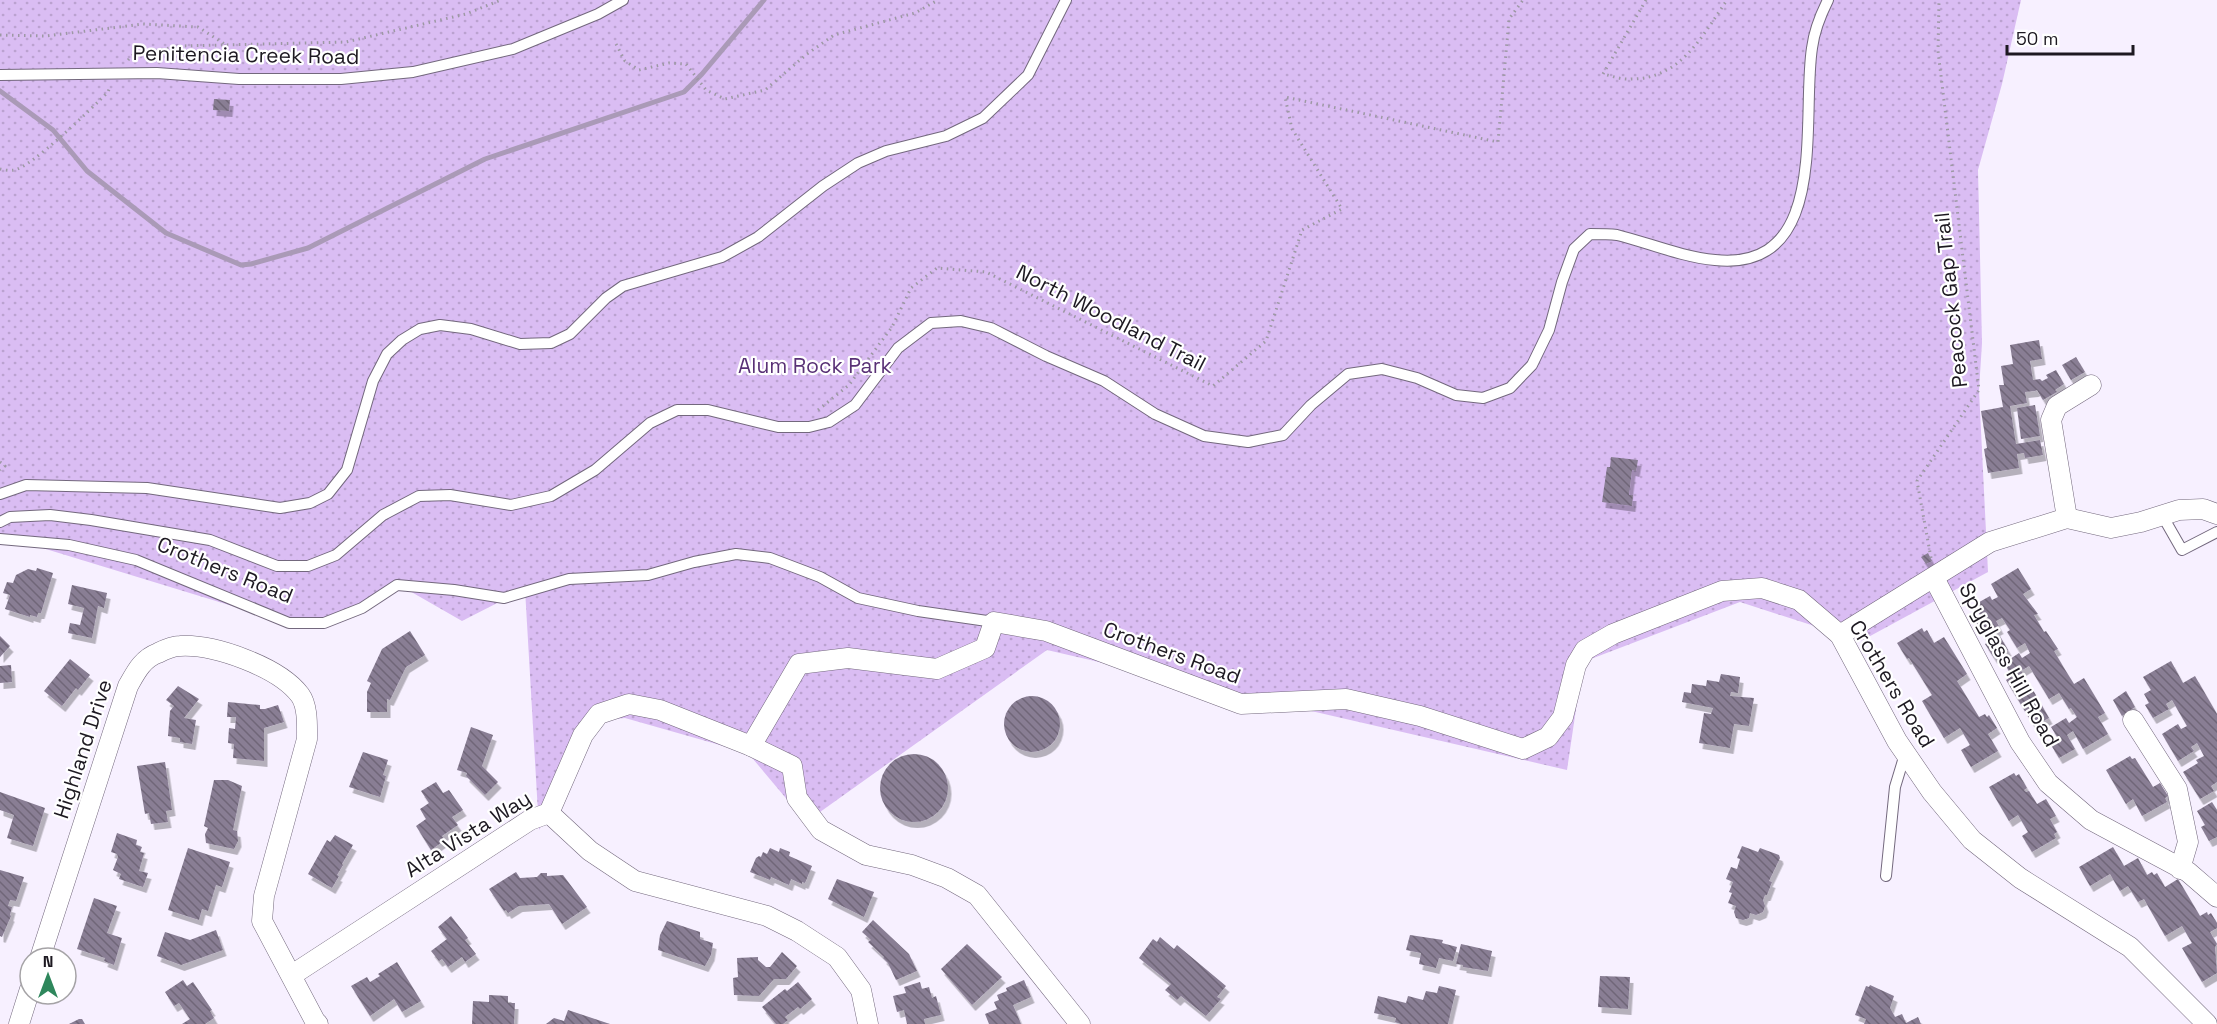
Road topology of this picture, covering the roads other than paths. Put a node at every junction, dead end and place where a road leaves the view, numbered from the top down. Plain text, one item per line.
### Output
1 (623, 0) edge
2 (1066, 0) edge
3 (1828, 0) edge
4 (0, 75) edge
5 (2091, 385) dead end
6 (0, 494) edge
7 (2217, 514) edge
8 (2162, 515) junction
9 (2067, 518) junction
10 (0, 522) edge
11 (2217, 532) edge
12 (0, 539) edge
13 (1934, 578) junction
14 (994, 621) junction
15 (1840, 635) junction
16 (2133, 720) dead end
17 (751, 746) junction
18 (1905, 754) junction
19 (549, 813) junction
20 (2180, 868) junction
21 (1886, 876) dead end
22 (2217, 897) edge
23 (44, 946) edge
24 (292, 975) junction
25 (25, 1006) edge
26 (19, 1024) edge
27 (318, 1024) edge
28 (868, 1024) edge
29 (1080, 1024) edge
30 (2206, 1024) edge

1 - 4 lane, Penitencia Creek Road
2 - 6 lane
3 - 10 lane
5 - 9 street
7 - 8 street
8 - 9 street
8 - 11 lane
9 - 13 street
12 - 14 lane, Crothers Road
13 - 15 street
13 - 20 street, Spyglass Hill Road
14 - 15 street, Crothers Road
14 - 17 street
15 - 18 street, Crothers Road
16 - 20 street
17 - 19 street, Alta Vista Way
17 - 29 street, Alta Vista Way
18 - 21 lane
18 - 30 street, Crothers Road
19 - 24 street, Alta Vista Way
19 - 28 street
20 - 22 street, Spyglass Hill Road
23 - 24 street, Highland Drive
24 - 27 street
25 - 26 street

